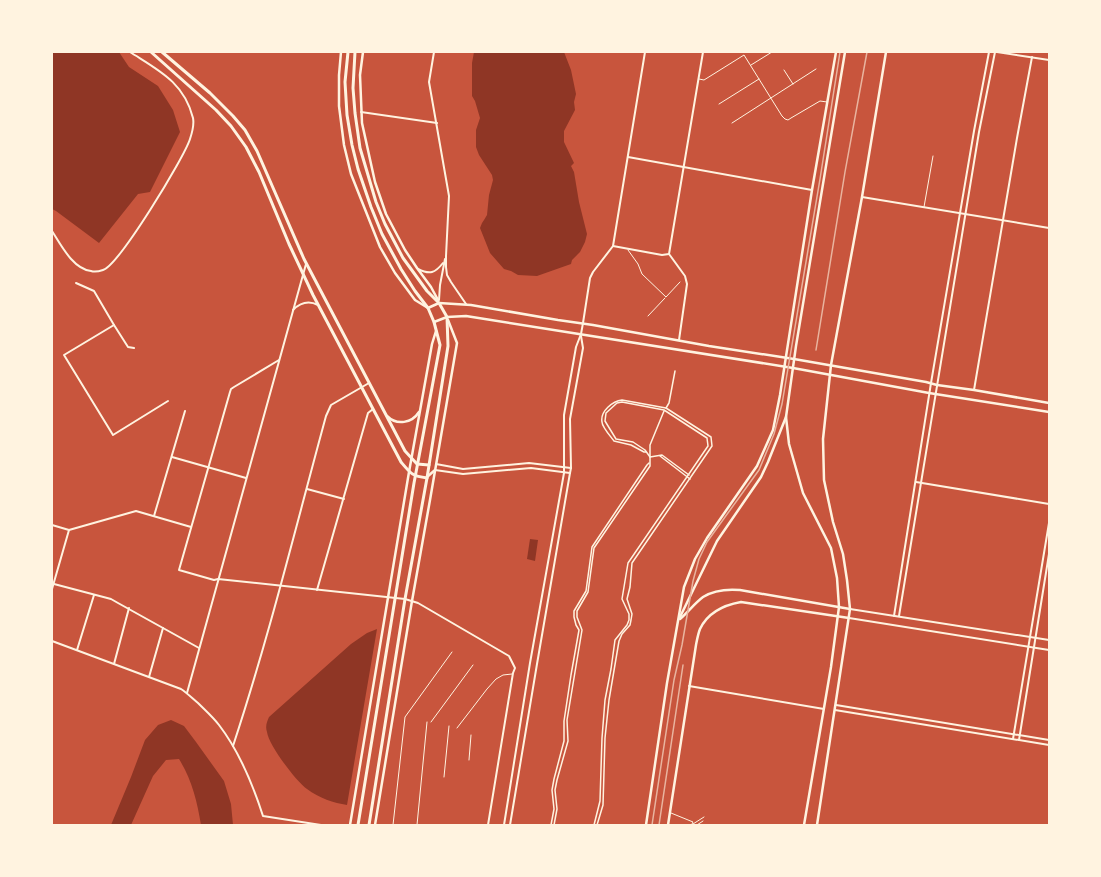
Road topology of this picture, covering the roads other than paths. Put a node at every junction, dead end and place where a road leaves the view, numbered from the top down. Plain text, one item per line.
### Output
1 (130, 52) edge
2 (152, 52) edge
3 (162, 52) edge
4 (341, 52) edge
5 (348, 52) edge
6 (355, 52) edge
7 (363, 52) edge
8 (434, 52) edge
9 (645, 52) edge
10 (703, 52) edge
11 (772, 52) edge
12 (836, 52) edge
13 (845, 52) edge
14 (886, 52) edge
15 (989, 52) edge
16 (996, 52) edge
17 (1032, 57) junction
18 (1049, 60) edge
19 (751, 65) junction
20 (784, 70) dead end
21 (816, 70) dead end
22 (698, 78) junction
23 (759, 79) junction
24 (794, 84) junction
25 (772, 99) junction
26 (827, 102) junction
27 (719, 104) dead end
28 (361, 112) junction
29 (437, 123) junction
30 (732, 123) dead end
31 (933, 156) dead end
32 (628, 157) junction
33 (684, 167) junction
34 (812, 190) junction
35 (862, 197) junction
36 (924, 207) junction
37 (960, 213) junction
38 (966, 214) junction
39 (1003, 220) junction
40 (1049, 228) edge
41 (52, 231) edge
42 (614, 246) junction
43 (627, 248) junction
44 (669, 254) junction
45 (446, 256) junction
46 (444, 262) junction
47 (306, 263) junction
48 (417, 268) junction
49 (303, 274) junction
50 (680, 282) dead end
51 (76, 283) dead end
52 (666, 297) junction
53 (439, 303) junction
54 (466, 304) junction
55 (319, 306) junction
56 (428, 308) junction
57 (293, 311) junction
58 (648, 316) dead end
59 (447, 317) junction
60 (434, 322) junction
61 (583, 323) junction
62 (114, 325) junction
63 (436, 331) junction
64 (581, 334) junction
65 (679, 340) junction
66 (134, 348) dead end
67 (786, 357) junction
68 (794, 359) junction
69 (279, 360) junction
70 (831, 365) junction
71 (784, 367) junction
72 (793, 368) junction
73 (675, 371) dead end
74 (830, 375) junction
75 (369, 383) junction
76 (931, 383) junction
77 (937, 385) junction
78 (361, 387) junction
79 (974, 390) junction
80 (929, 393) junction
81 (935, 394) junction
82 (168, 401) dead end
83 (1049, 403) edge
84 (666, 408) junction
85 (185, 410) dead end
86 (373, 410) junction
87 (420, 410) junction
88 (664, 410) junction
89 (1049, 412) edge
90 (385, 414) junction
91 (786, 417) junction
92 (646, 452) junction
93 (660, 456) junction
94 (172, 457) junction
95 (650, 457) junction
96 (412, 458) junction
97 (417, 464) junction
98 (436, 464) junction
99 (429, 465) junction
100 (208, 467) junction
101 (564, 467) junction
102 (571, 468) junction
103 (435, 470) junction
104 (409, 472) junction
105 (564, 473) junction
106 (570, 473) junction
107 (689, 474) junction
108 (415, 476) junction
109 (691, 476) junction
110 (687, 477) junction
111 (246, 478) junction
112 (427, 478) junction
113 (690, 479) junction
114 (916, 482) junction
115 (921, 482) junction
116 (307, 489) junction
117 (344, 499) junction
118 (1049, 504) edge
119 (154, 516) junction
120 (1049, 523) edge
121 (52, 525) edge
122 (191, 527) junction
123 (69, 530) junction
124 (1049, 554) edge
125 (218, 579) junction
126 (54, 584) junction
127 (280, 586) junction
128 (52, 589) edge
129 (318, 590) junction
130 (94, 595) junction
131 (388, 597) junction
132 (395, 598) junction
133 (405, 599) junction
134 (412, 601) junction
135 (839, 607) junction
136 (129, 608) junction
137 (850, 609) junction
138 (576, 611) junction
139 (838, 616) junction
140 (894, 616) junction
141 (899, 616) junction
142 (849, 618) junction
143 (630, 620) junction
144 (678, 621) junction
145 (163, 628) junction
146 (1030, 637) junction
147 (1035, 637) junction
148 (1049, 640) edge
149 (52, 641) edge
150 (1028, 647) junction
151 (199, 648) junction
152 (1034, 648) junction
153 (77, 650) junction
154 (1049, 650) edge
155 (452, 652) dead end
156 (114, 664) junction
157 (473, 665) dead end
158 (513, 674) junction
159 (149, 677) junction
160 (689, 686) junction
161 (186, 693) junction
162 (836, 705) junction
163 (824, 709) junction
164 (835, 710) junction
165 (427, 722) dead end
166 (431, 722) dead end
167 (449, 726) dead end
168 (457, 728) dead end
169 (1014, 734) junction
170 (471, 735) dead end
171 (1020, 735) junction
172 (1013, 739) junction
173 (1019, 740) junction
174 (1049, 740) edge
175 (1049, 744) edge
176 (233, 746) junction
177 (469, 760) dead end
178 (444, 777) dead end
179 (670, 812) junction
180 (704, 817) dead end
181 (703, 821) dead end
182 (321, 825) edge
183 (350, 825) edge
184 (358, 825) edge
185 (369, 825) edge
186 (375, 825) edge
187 (392, 825) edge
188 (417, 825) edge
189 (488, 825) edge
190 (504, 825) edge
191 (510, 825) edge
192 (552, 825) edge
193 (594, 825) edge
194 (597, 825) edge
195 (646, 825) edge
196 (668, 825) edge
197 (692, 825) edge
198 (697, 825) edge
199 (804, 825) edge
200 (816, 825) edge

1 - 41 street
2 - 49 main road
3 - 47 main road
4 - 56 street
5 - 56 main road
6 - 53 main road
7 - 28 street
8 - 29 street
9 - 32 street
10 - 22 street
11 - 19 lane
12 - 26 street
13 - 68 street
14 - 35 street
15 - 37 street
16 - 17 street
16 - 38 street
17 - 18 street
17 - 39 street
19 - 22 lane
19 - 23 lane
20 - 24 lane
21 - 24 lane
22 - 33 street
23 - 25 lane
23 - 27 lane
24 - 25 lane
25 - 26 lane
25 - 30 lane
26 - 34 street
28 - 29 street
28 - 48 street
29 - 45 street
31 - 36 lane
32 - 33 street
32 - 42 street
33 - 34 street
33 - 44 street
34 - 67 street
35 - 36 street
35 - 70 street
36 - 37 street
37 - 38 street
37 - 76 street
38 - 39 street
38 - 77 street
39 - 40 street
39 - 79 street
42 - 43 street
42 - 61 street
43 - 44 street
43 - 52 lane
44 - 65 street
45 - 46 street
45 - 54 street
46 - 48 street
46 - 53 street
47 - 49 street
47 - 75 main road
48 - 53 street
49 - 55 main road
49 - 57 street
50 - 52 lane
51 - 62 street
52 - 58 lane
53 - 54 street
53 - 56 street
53 - 59 main road
54 - 61 street
55 - 57 street
55 - 78 main road
56 - 60 main road
57 - 69 street
59 - 60 street
59 - 64 street
59 - 98 street
59 - 99 main road
60 - 63 main road
61 - 64 street
61 - 65 street
62 - 66 street
62 - 82 street
63 - 87 street
63 - 97 main road
64 - 71 street
64 - 101 street
64 - 102 street
65 - 67 street
67 - 68 street
67 - 71 street
68 - 70 street
68 - 72 street
69 - 100 street
69 - 111 street
70 - 74 street
70 - 76 street
71 - 72 street
71 - 144 street
72 - 74 street
72 - 91 street
73 - 84 street
74 - 80 street
74 - 137 street
75 - 78 street
75 - 90 main road
76 - 77 street
76 - 80 street
77 - 79 street
77 - 81 street
78 - 86 main road
78 - 116 street
79 - 83 street
80 - 81 street
80 - 114 street
81 - 89 street
81 - 115 street
84 - 88 street
84 - 92 street
84 - 109 street
85 - 94 street
86 - 104 main road
86 - 117 street
87 - 90 street
87 - 96 street
88 - 92 street
88 - 95 street
88 - 107 street
90 - 96 main road
91 - 135 street
91 - 144 street
92 - 95 street
93 - 95 street
93 - 107 street
93 - 110 street
94 - 100 street
94 - 119 street
95 - 138 street
96 - 97 main road
96 - 104 street
97 - 99 main road
97 - 108 main road
98 - 99 street
98 - 101 street
98 - 103 street
99 - 112 main road
100 - 111 street
100 - 122 street
101 - 102 street
101 - 105 street
102 - 106 street
103 - 105 street
103 - 112 street
103 - 134 street
104 - 108 main road
104 - 131 street
105 - 106 street
105 - 190 street
106 - 191 street
107 - 109 street
107 - 110 street
108 - 112 main road
108 - 132 main road
109 - 113 street
110 - 113 street
110 - 143 street
111 - 125 street
112 - 133 main road
113 - 143 street
114 - 115 street
114 - 140 street
115 - 118 street
115 - 141 street
116 - 117 street
116 - 127 street
117 - 129 street
119 - 122 street
119 - 123 street
120 - 146 street
121 - 123 street
122 - 125 street
123 - 126 street
124 - 147 street
125 - 127 street
125 - 151 street
126 - 128 street
126 - 130 street
127 - 129 street
127 - 176 street
129 - 131 street
130 - 136 street
130 - 153 street
131 - 132 street
131 - 183 street
132 - 133 street
132 - 184 main road
133 - 134 street
133 - 185 main road
134 - 158 street
134 - 186 street
135 - 137 street
135 - 139 street
135 - 144 street
136 - 145 street
136 - 156 street
137 - 140 street
137 - 142 street
138 - 192 street
138 - 192 street
139 - 142 street
139 - 160 street
139 - 163 street
140 - 141 street
141 - 146 street
142 - 150 street
142 - 162 street
143 - 193 street
143 - 194 street
144 - 195 street
145 - 151 street
145 - 159 street
146 - 147 street
146 - 150 street
147 - 148 street
147 - 152 street
149 - 153 street
150 - 152 street
150 - 169 street
151 - 161 street
152 - 154 street
152 - 171 street
153 - 156 street
155 - 187 lane
156 - 159 street
157 - 166 lane
158 - 168 lane
158 - 189 street
159 - 161 street
160 - 163 street
160 - 179 street
161 - 176 street
162 - 164 street
162 - 169 street
163 - 199 street
164 - 172 street
164 - 200 street
165 - 188 lane
167 - 178 lane
169 - 171 street
169 - 172 street
170 - 177 lane
171 - 173 street
171 - 174 street
172 - 173 street
173 - 175 street
176 - 182 street
179 - 196 street
179 - 197 lane
180 - 197 lane
181 - 198 lane

